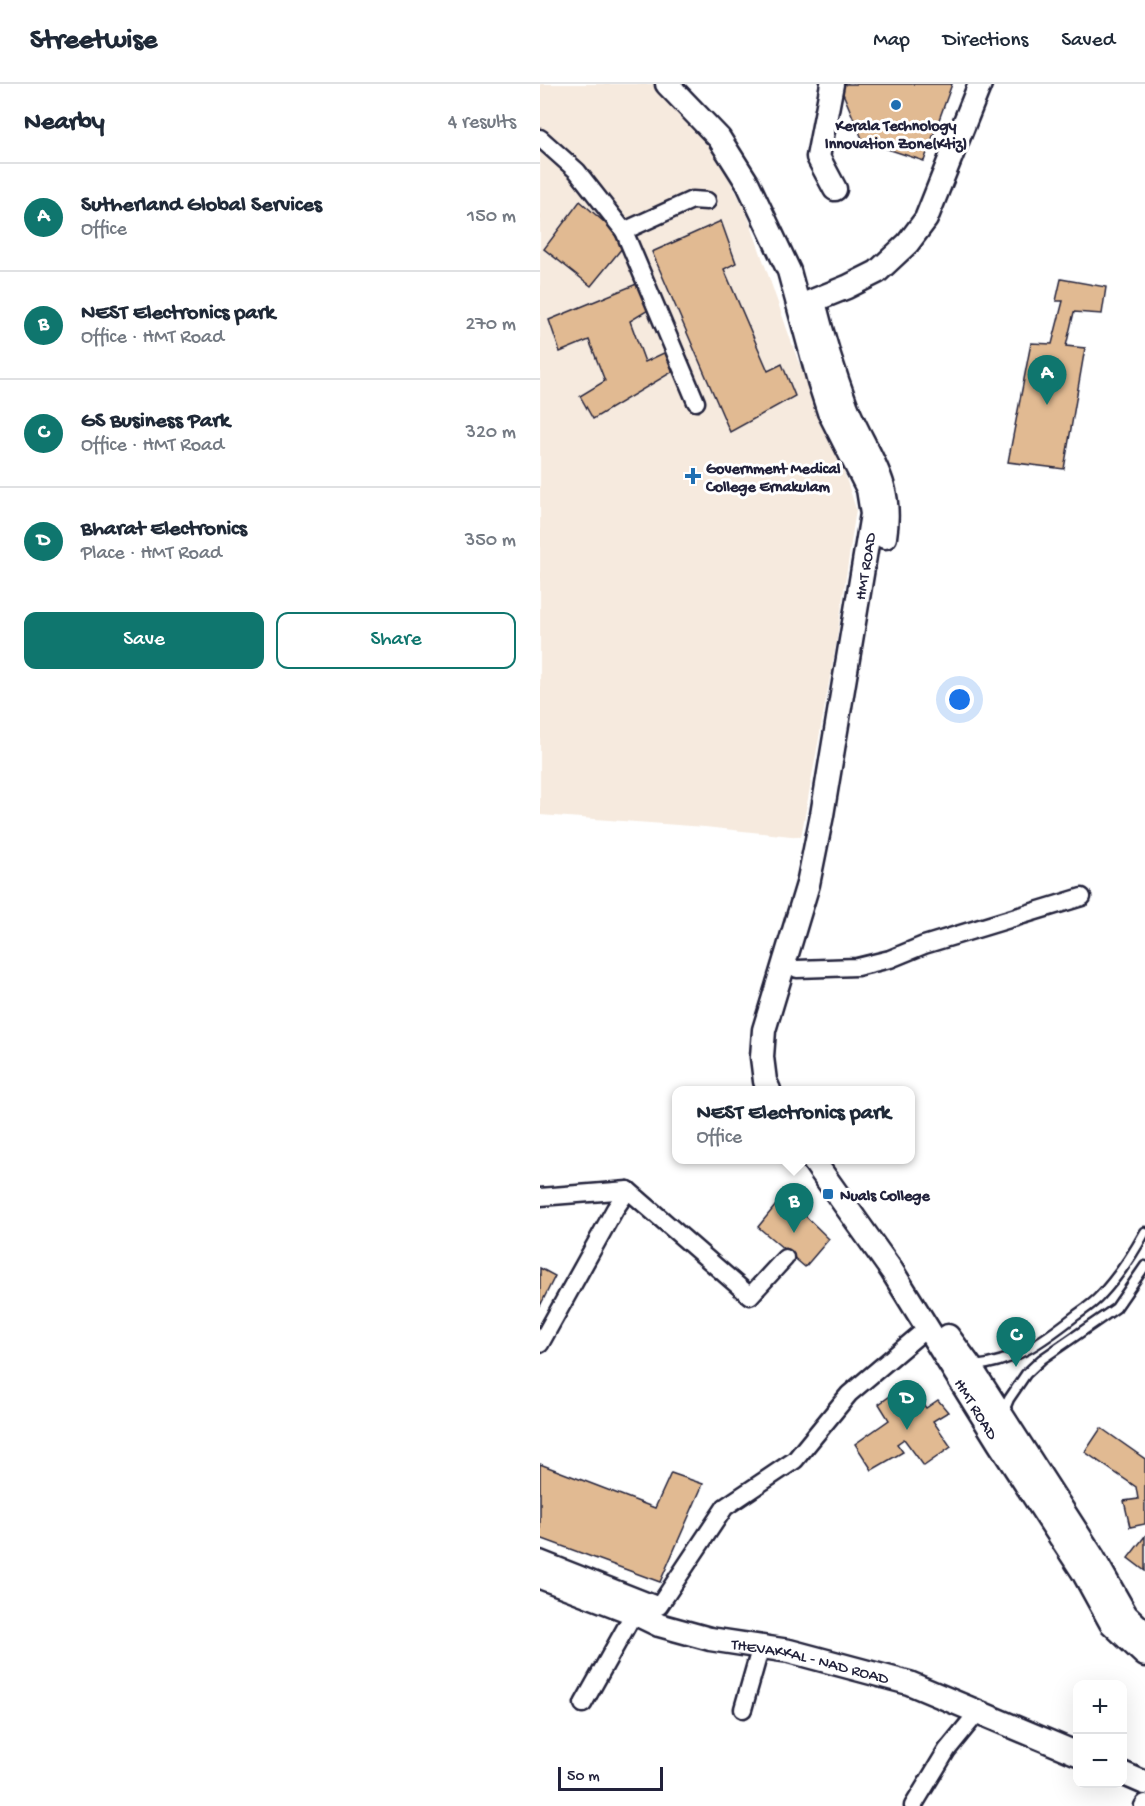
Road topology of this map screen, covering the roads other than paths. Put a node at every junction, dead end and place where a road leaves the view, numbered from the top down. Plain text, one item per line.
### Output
1 (667, 84) edge
2 (683, 84) edge
3 (832, 84) edge
4 (980, 84) edge
5 (540, 138) edge
6 (835, 189) dead end
7 (707, 201) dead end
8 (624, 231) junction
9 (777, 232) junction
10 (806, 304) junction
11 (696, 402) dead end
12 (1082, 897) dead end
13 (797, 969) junction
14 (775, 1084) edge
15 (816, 1164) edge
16 (830, 1164) edge
17 (628, 1190) junction
18 (540, 1197) edge
19 (1145, 1232) edge
20 (785, 1258) dead end
21 (1145, 1266) edge
22 (927, 1328) junction
23 (540, 1344) edge
24 (970, 1366) junction
25 (1002, 1417) junction
26 (540, 1560) edge
27 (540, 1577) edge
28 (634, 1613) junction
29 (1145, 1633) edge
30 (761, 1646) junction
31 (1145, 1655) edge
32 (583, 1704) dead end
33 (743, 1709) dead end
34 (978, 1712) junction
35 (1073, 1752) edge
36 (1127, 1775) edge
37 (1145, 1783) edge
38 (913, 1806) edge

1 - 9 main road, HMT ROAD
2 - 9 main road, HMT ROAD
3 - 6 main road
4 - 10 main road
5 - 8 street
7 - 8 street
8 - 11 street
9 - 10 main road, HMT ROAD
10 - 13 main road, HMT ROAD
10 - 14 main road, HMT ROAD
12 - 13 street
13 - 14 main road, HMT ROAD
15 - 22 main road, HMT ROAD
16 - 24 main road, HMT ROAD
17 - 18 street
17 - 20 street
17 - 23 street
19 - 24 lane
21 - 25 lane
22 - 26 street
22 - 31 main road, HMT ROAD
24 - 25 main road, HMT ROAD
25 - 29 main road, HMT ROAD
27 - 28 main road, THEVAKKAL - NAD ROAD
28 - 30 main road, THEVAKKAL - NAD ROAD
28 - 32 street
30 - 33 street
30 - 34 main road, THEVAKKAL - NAD ROAD
34 - 35 main road, THEVAKKAL - NAD ROAD
34 - 38 street
36 - 37 main road

